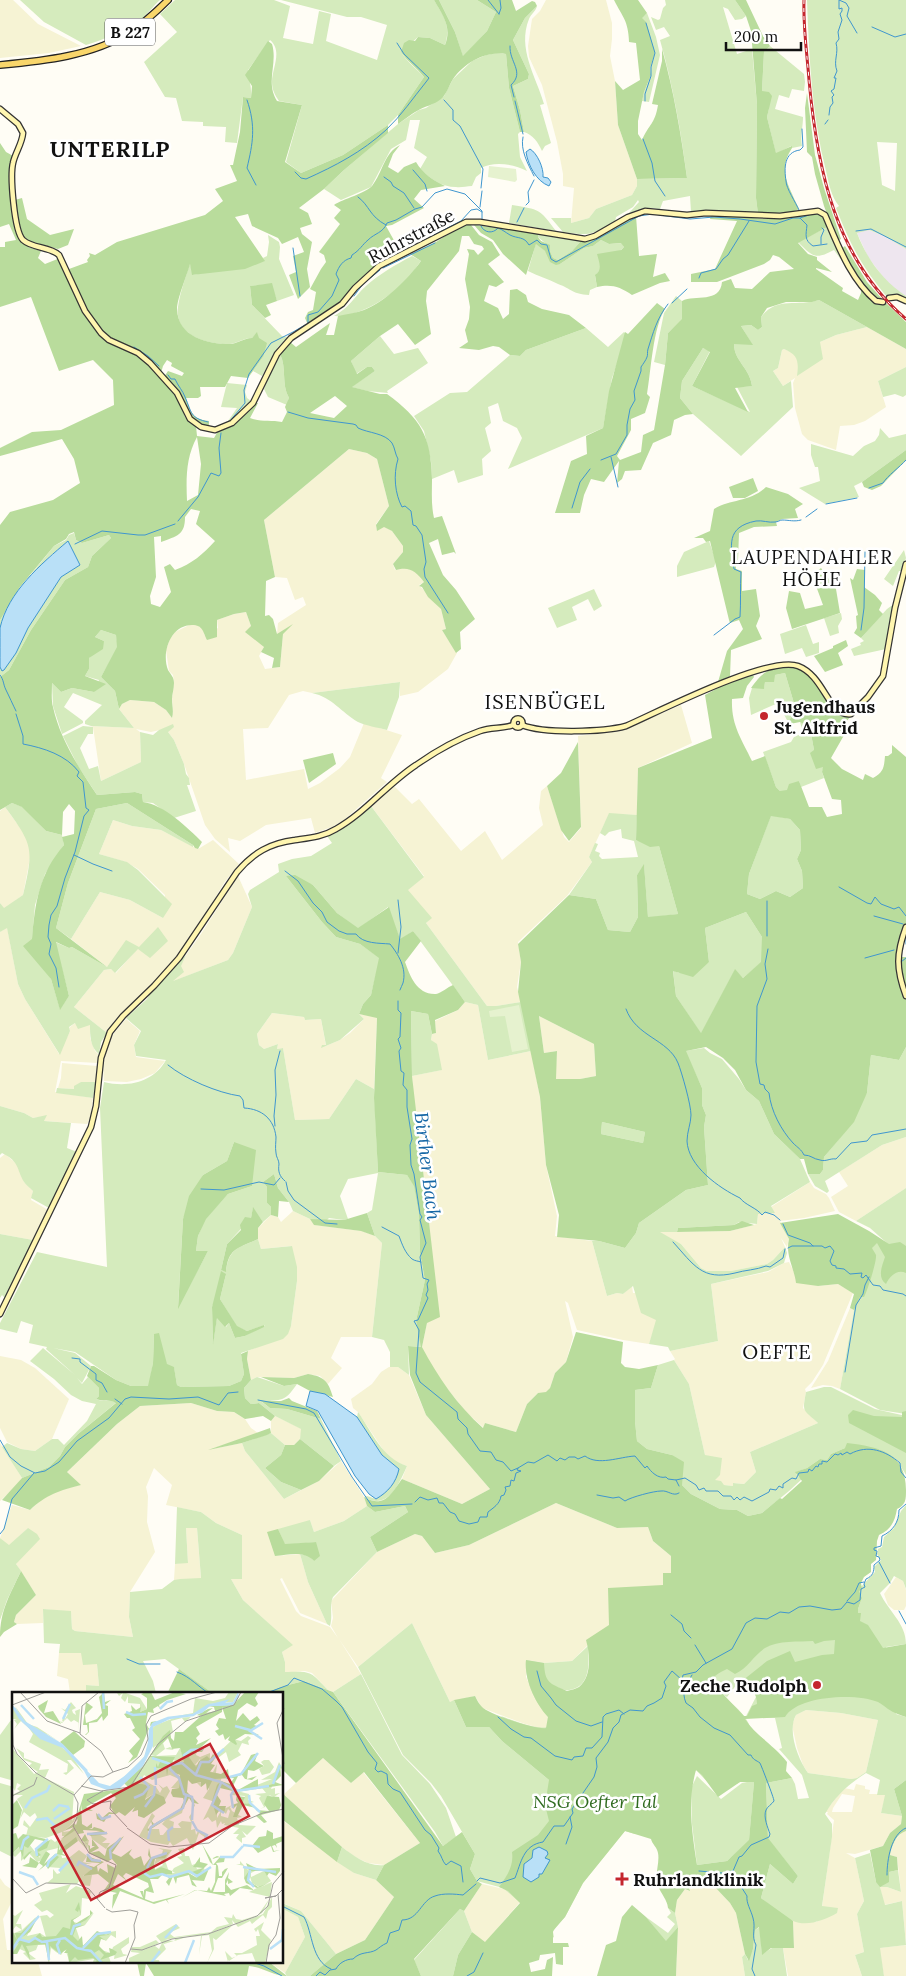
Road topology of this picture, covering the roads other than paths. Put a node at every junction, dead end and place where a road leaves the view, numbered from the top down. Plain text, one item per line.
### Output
1 (168, 0) edge
2 (0, 65) edge
3 (0, 109) edge
4 (890, 298) dead end
5 (906, 301) edge
6 (881, 302) dead end
7 (906, 564) edge
8 (906, 927) edge
9 (906, 996) edge
10 (0, 1314) edge

1 - 2 main road, B 227
3 - 6 main road, Ruhrstraße
4 - 5 main road
7 - 10 main road
8 - 9 main road

